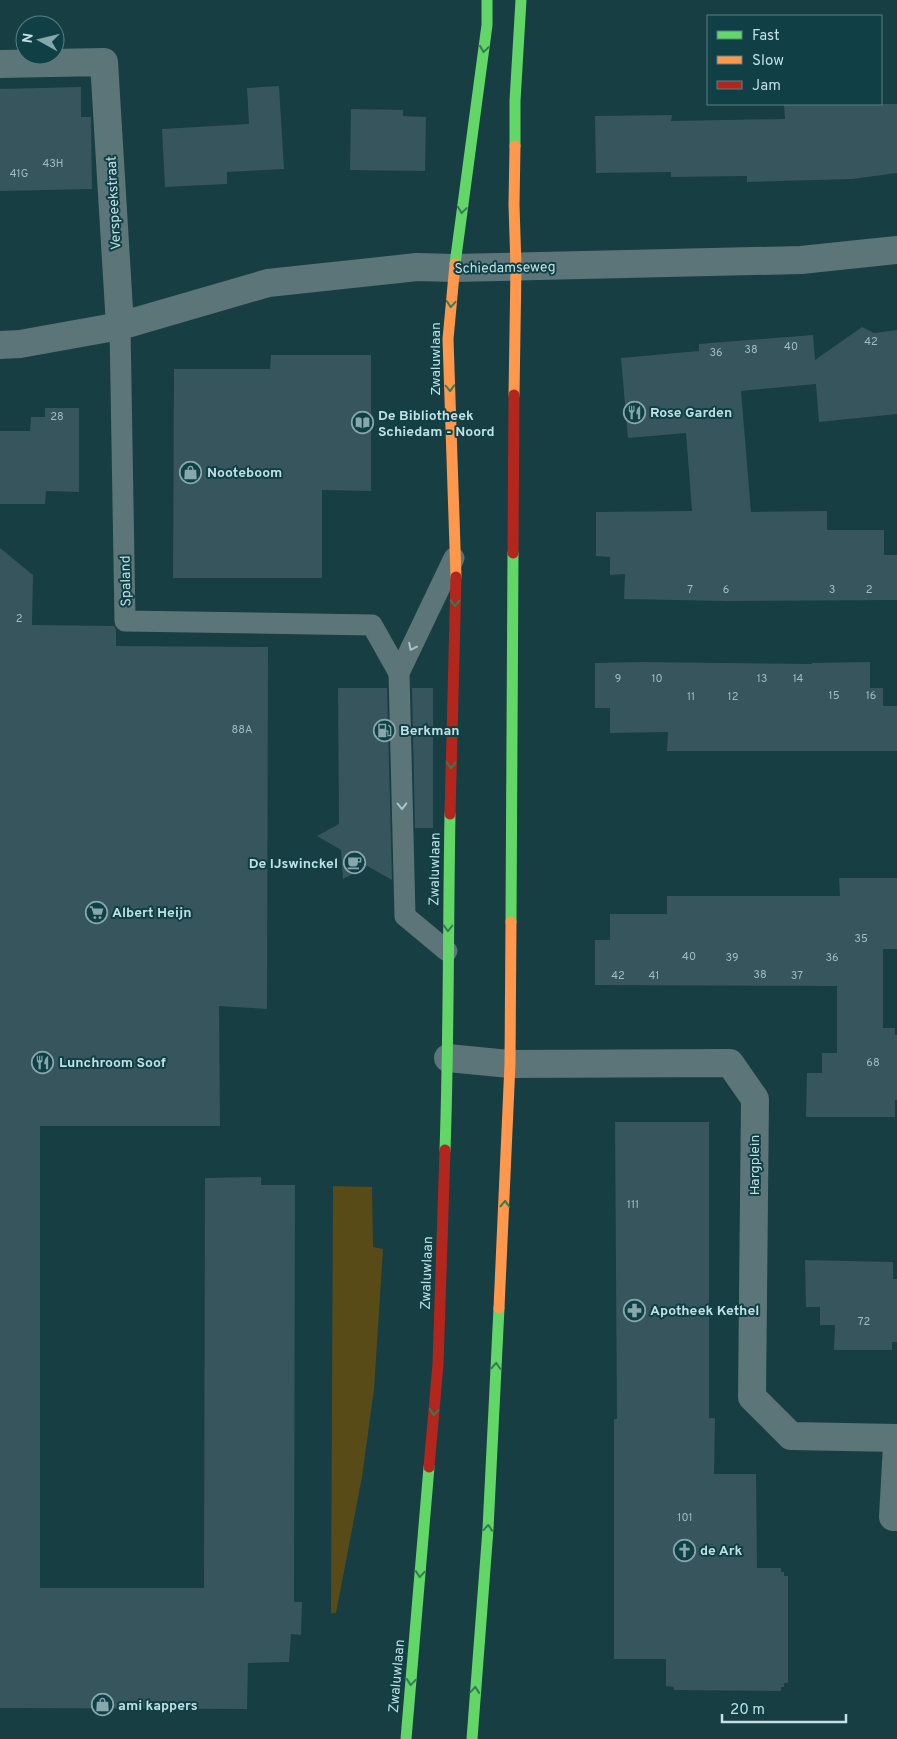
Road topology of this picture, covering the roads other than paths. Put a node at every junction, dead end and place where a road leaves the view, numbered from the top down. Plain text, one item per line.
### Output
1 (487, 0) edge
2 (521, 0) edge
3 (0, 64) edge
4 (897, 250) edge
5 (516, 267) junction
6 (454, 268) junction
7 (120, 326) junction
8 (0, 345) edge
9 (456, 555) junction
10 (399, 673) junction
11 (447, 951) junction
12 (448, 1058) junction
13 (510, 1064) junction
14 (897, 1438) edge
15 (897, 1446) edge
16 (897, 1517) edge
17 (406, 1739) edge
18 (472, 1739) edge

1 -> 6 main road, Zwaluwlaan
2 - 5 main road
3 - 7 street, Verspeekstraat
4 - 5 street, Schiedamseweg
5 - 6 street, Schiedamseweg
5 - 13 main road
6 - 7 street, Schiedamseweg
6 -> 9 main road, Zwaluwlaan
7 - 8 street
7 - 10 lane, Spaland
9 -> 10 lane
9 -> 11 main road, Zwaluwlaan
10 -> 11 lane
11 - 12 main road, Zwaluwlaan
12 - 13 street, Hargplein
12 -> 17 main road, Zwaluwlaan
13 - 14 street, Hargplein
18 -> 13 main road
15 - 16 street

